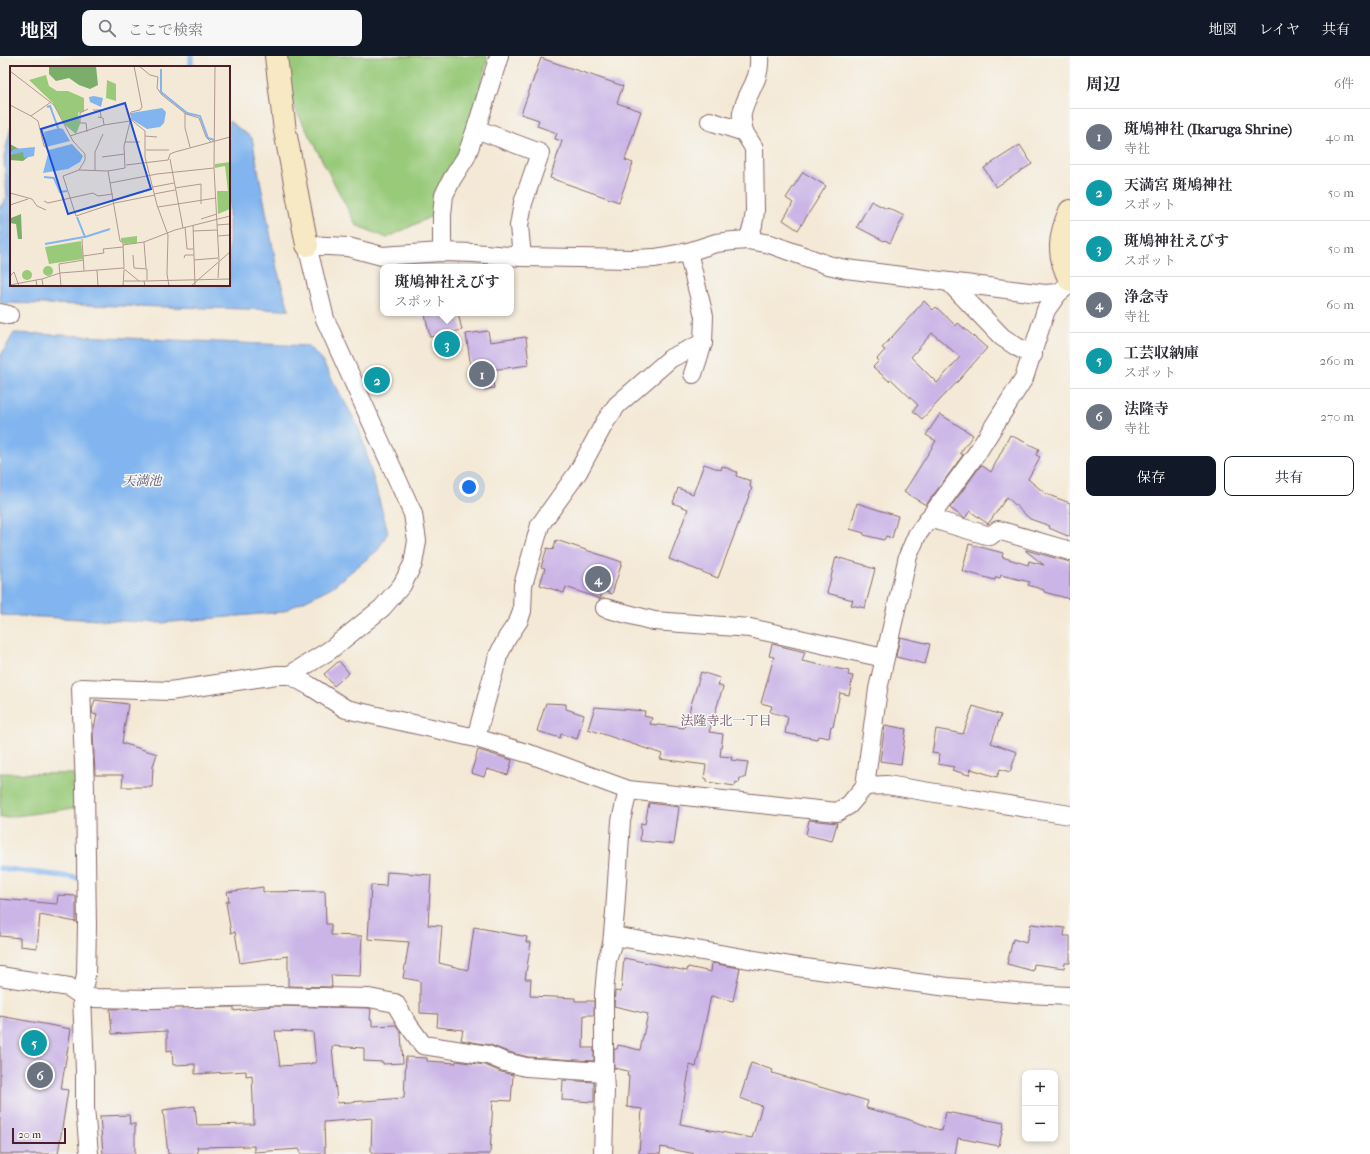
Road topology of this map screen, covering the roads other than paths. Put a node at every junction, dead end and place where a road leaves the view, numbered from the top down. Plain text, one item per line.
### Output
1 (276, 56) edge
2 (499, 56) edge
3 (759, 56) edge
4 (710, 121) dead end
5 (476, 129) junction
6 (744, 132) junction
7 (1070, 211) edge
8 (748, 240) junction
9 (307, 245) junction
10 (442, 252) junction
11 (688, 252) junction
12 (522, 257) junction
13 (948, 282) junction
14 (1066, 286) edge
15 (703, 343) junction
16 (1033, 355) junction
17 (693, 374) dead end
18 (929, 518) junction
19 (1070, 551) edge
20 (605, 608) dead end
21 (884, 658) junction
22 (290, 675) junction
23 (476, 738) junction
24 (865, 786) junction
25 (628, 790) junction
26 (1070, 815) edge
27 (613, 936) junction
28 (0, 976) edge
29 (82, 996) junction
30 (1070, 996) edge
31 (604, 1072) junction
32 (89, 1154) edge
33 (603, 1154) edge

1 - 9 street
2 - 5 street
3 - 6 street
4 - 6 street
5 - 10 street
5 - 12 street
6 - 8 street
7 - 14 street
8 - 11 street
8 - 13 street
9 - 10 street
9 - 22 street
10 - 12 street
11 - 12 street
11 - 15 street
13 - 14 street
13 - 16 street
14 - 16 street
15 - 17 street
15 - 23 street
16 - 18 street
18 - 19 street
18 - 21 street
20 - 21 street
21 - 24 street
22 - 23 street
22 - 29 street
23 - 25 street
24 - 25 street
24 - 26 street
25 - 27 street
27 - 30 street
27 - 31 street
28 - 29 street
29 - 31 street
29 - 32 street
31 - 33 street

